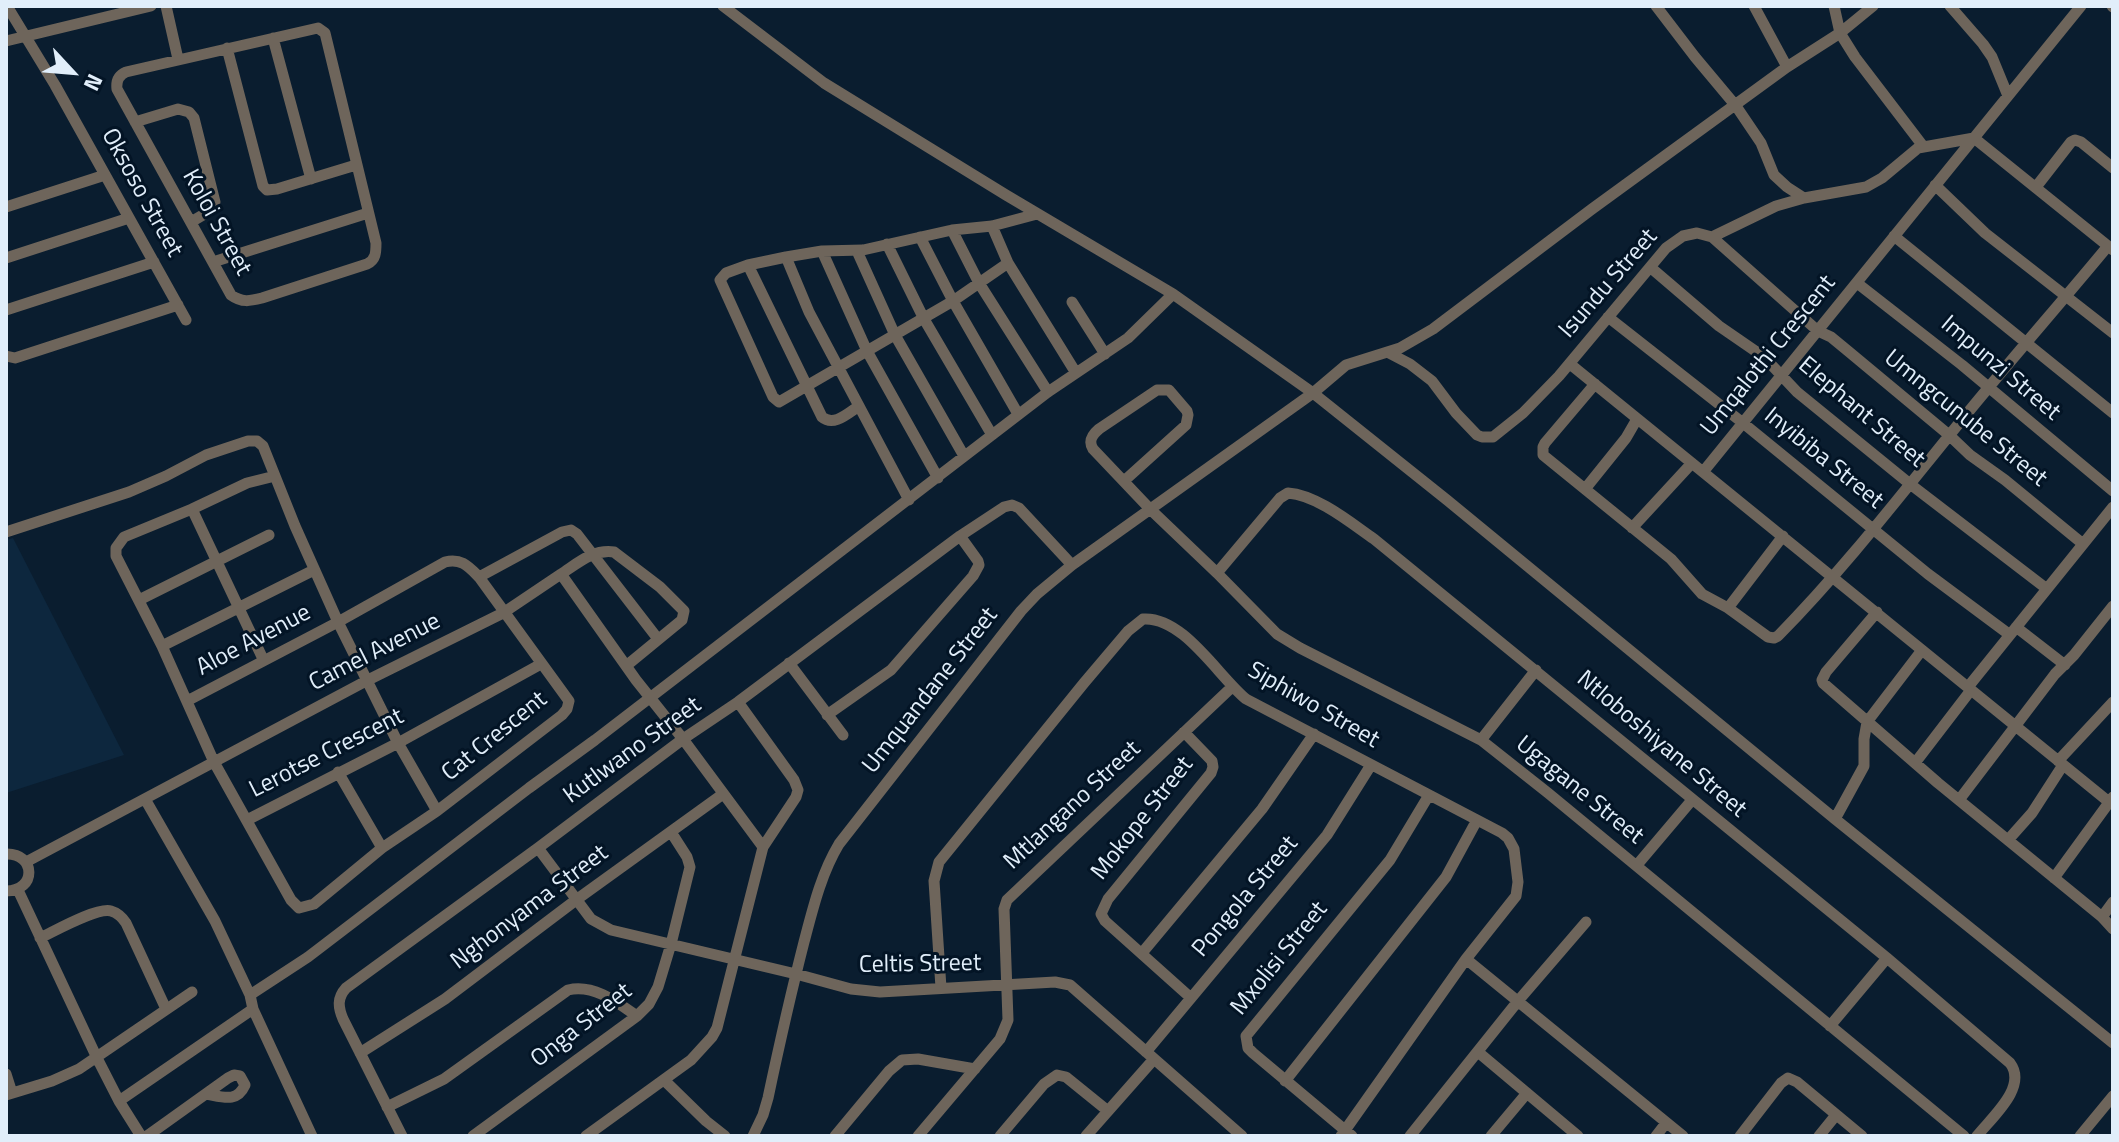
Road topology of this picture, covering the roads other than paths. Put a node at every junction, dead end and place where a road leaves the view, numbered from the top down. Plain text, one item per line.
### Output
1 (7, 6) edge
2 (151, 6) edge
3 (166, 6) edge
4 (723, 6) edge
5 (1656, 6) edge
6 (1754, 6) edge
7 (1834, 6) edge
8 (1873, 6) edge
9 (1950, 6) edge
10 (2081, 6) edge
11 (1840, 33) junction
12 (24, 36) junction
13 (273, 38) junction
14 (6, 41) edge
15 (227, 48) junction
16 (178, 59) junction
17 (1787, 67) junction
18 (2008, 96) junction
19 (1736, 106) junction
20 (135, 122) junction
21 (1974, 138) junction
22 (1923, 146) junction
23 (356, 165) junction
24 (2113, 168) edge
25 (105, 175) junction
26 (311, 179) junction
27 (1780, 182) junction
28 (1935, 185) junction
29 (2036, 187) junction
30 (1804, 198) junction
31 (1776, 206) junction
32 (6, 207) edge
33 (368, 213) junction
34 (1037, 214) junction
35 (129, 218) junction
36 (191, 222) junction
37 (992, 226) junction
38 (952, 230) junction
39 (1894, 236) junction
40 (920, 237) junction
41 (1712, 237) junction
42 (887, 244) junction
43 (2111, 248) edge
44 (822, 251) junction
45 (857, 251) junction
46 (786, 257) junction
47 (6, 258) edge
48 (154, 262) junction
49 (213, 262) junction
50 (1008, 263) junction
51 (748, 265) junction
52 (1650, 267) junction
53 (979, 283) junction
54 (1857, 283) junction
55 (1173, 294) junction
56 (2066, 296) junction
57 (953, 301) junction
58 (1072, 302) dead end
59 (178, 305) junction
60 (6, 310) edge
61 (1608, 317) junction
62 (924, 319) junction
63 (186, 320) dead end
64 (1818, 331) junction
65 (2113, 333) edge
66 (895, 335) junction
67 (2027, 342) junction
68 (867, 351) junction
69 (1389, 353) junction
70 (1105, 354) junction
71 (6, 356) edge
72 (1570, 364) junction
73 (838, 368) junction
74 (1076, 373) junction
75 (1781, 375) junction
76 (1595, 384) junction
77 (806, 386) junction
78 (1989, 388) junction
79 (1048, 392) junction
80 (1313, 393) junction
81 (859, 406) junction
82 (2113, 413) edge
83 (1018, 414) junction
84 (1637, 419) junction
85 (1743, 423) junction
86 (992, 435) junction
87 (1949, 435) junction
88 (964, 456) junction
89 (1692, 463) junction
90 (1703, 472) junction
91 (275, 476) junction
92 (938, 478) junction
93 (1124, 481) junction
94 (1910, 484) junction
95 (1585, 489) junction
96 (2113, 491) edge
97 (909, 500) junction
98 (2113, 507) edge
99 (192, 509) junction
100 (1150, 509) junction
101 (1632, 528) junction
102 (1874, 530) junction
103 (6, 532) edge
104 (269, 535) dead end
105 (960, 536) junction
106 (1783, 536) junction
107 (2083, 544) junction
108 (592, 554) junction
109 (217, 562) junction
110 (1072, 565) junction
111 (314, 570) junction
112 (1217, 573) junction
113 (561, 574) junction
114 (479, 577) junction
115 (1834, 577) junction
116 (2047, 589) junction
117 (139, 600) junction
118 (238, 606) junction
119 (2113, 606) edge
120 (1728, 608) junction
121 (1877, 612) junction
122 (503, 613) junction
123 (338, 622) junction
124 (2013, 631) junction
125 (658, 639) junction
126 (162, 646) junction
127 (1922, 650) junction
128 (263, 659) junction
129 (789, 663) junction
130 (541, 664) junction
131 (2065, 665) junction
132 (626, 666) junction
133 (1536, 670) junction
134 (368, 680) junction
135 (1232, 687) junction
136 (1969, 689) junction
137 (651, 697) junction
138 (187, 701) junction
139 (738, 702) junction
140 (2113, 702) edge
141 (827, 715) junction
142 (1867, 722) junction
143 (2016, 727) junction
144 (1184, 732) junction
145 (1314, 734) junction
146 (843, 735) dead end
147 (683, 739) junction
148 (1481, 740) junction
149 (398, 743) junction
150 (214, 762) junction
151 (1915, 763) junction
152 (2060, 763) junction
153 (1371, 765) junction
154 (338, 772) junction
155 (723, 794) junction
156 (1429, 795) junction
157 (145, 799) junction
158 (2111, 799) edge
159 (1692, 800) junction
160 (1959, 800) junction
161 (437, 811) junction
162 (2101, 813) junction
163 (1835, 819) junction
164 (247, 820) junction
165 (1477, 820) junction
166 (2113, 823) edge
167 (671, 832) junction
168 (2008, 840) junction
169 (763, 847) junction
170 (382, 848) junction
171 (538, 848) junction
172 (6, 854) edge
173 (26, 862) junction
174 (1637, 865) junction
175 (2054, 878) junction
176 (12, 891) edge
177 (576, 900) junction
178 (2113, 902) edge
179 (2102, 917) junction
180 (1586, 922) dead end
181 (2113, 929) edge
182 (40, 938) junction
183 (671, 944) junction
184 (1142, 953) junction
185 (1887, 958) junction
186 (1466, 959) junction
187 (735, 960) junction
188 (796, 974) junction
189 (1007, 985) junction
190 (941, 988) junction
191 (192, 992) dead end
192 (250, 995) junction
193 (1191, 998) junction
194 (1518, 1001) junction
195 (166, 1009) junction
196 (253, 1009) junction
197 (637, 1016) junction
198 (1830, 1026) junction
199 (2113, 1043) edge
200 (1478, 1052) junction
201 (360, 1053) junction
202 (1150, 1056) junction
203 (97, 1058) junction
204 (975, 1069) junction
205 (6, 1074) edge
206 (664, 1080) junction
207 (1285, 1081) junction
208 (1527, 1093) junction
209 (9, 1094) edge
210 (206, 1094) dead end
211 (2113, 1096) edge
212 (119, 1101) junction
213 (387, 1107) junction
214 (1108, 1111) junction
215 (1836, 1115) junction
216 (1666, 1123) junction
217 (1346, 1134) edge
218 (144, 1136) edge
219 (312, 1136) edge
220 (402, 1136) edge
221 (473, 1136) edge
222 (586, 1136) edge
223 (725, 1136) edge
224 (753, 1136) edge
225 (835, 1136) edge
226 (918, 1136) edge
227 (1000, 1136) edge
228 (1086, 1136) edge
229 (1242, 1136) edge
230 (1410, 1136) edge
231 (1491, 1136) edge
232 (1577, 1136) edge
233 (1656, 1136) edge
234 (1683, 1136) edge
235 (1740, 1136) edge
236 (1819, 1136) edge
237 (1862, 1136) edge
238 (1964, 1136) edge
239 (1977, 1136) edge
240 (2080, 1136) edge

1 - 12 street, Oksoso Street
2 - 12 street
3 - 16 street
4 - 34 street
5 - 19 street
6 - 17 street
7 - 11 street
8 - 11 street, Umquandane Street
9 - 18 street
10 - 18 street, Umqalothi Crescent
11 - 17 street, Umquandane Street
11 - 22 street
12 - 14 street
12 - 25 street, Oksoso Street
13 - 15 street, Koloi Street
13 - 23 street, Koloi Street
13 - 26 street
15 - 16 street, Koloi Street
15 - 26 street
16 - 20 street, Koloi Street
17 - 19 street, Umquandane Street
18 - 21 street, Umqalothi Crescent
19 - 27 street
19 - 69 street, Umquandane Street
20 - 36 street, Koloi Street
20 - 36 street
21 - 22 street
21 - 28 street, Umqalothi Crescent
21 - 29 street
22 - 30 street, Isundu Street
23 - 26 street
23 - 33 street, Koloi Street
24 - 29 street
25 - 32 street
25 - 35 street, Oksoso Street
27 - 30 street
27 - 31 street
28 - 39 street, Umqalothi Crescent
28 - 56 street
29 - 43 street
30 - 31 street, Isundu Street
31 - 41 street, Isundu Street
33 - 49 street
33 - 49 street, Koloi Street
34 - 37 street
34 - 55 street
35 - 47 street
35 - 48 street, Oksoso Street
36 - 49 street, Koloi Street
37 - 38 street
37 - 50 street
38 - 40 street
38 - 53 street
39 - 54 street, Umqalothi Crescent
39 - 67 street
40 - 42 street
40 - 57 street
41 - 52 street, Isundu Street
41 - 64 street
42 - 45 street
42 - 62 street
43 - 56 street
44 - 45 street
44 - 46 street
44 - 68 street
45 - 66 street
46 - 51 street
46 - 73 street
48 - 59 street, Oksoso Street
48 - 60 street
50 - 53 street
50 - 74 street
51 - 77 street
51 - 77 street
52 - 61 street, Isundu Street
52 - 75 street, Elephant Street
53 - 57 street
53 - 79 street
54 - 64 street, Umqalothi Crescent
54 - 78 street, Impunzi Street
55 - 70 street
55 - 80 street
56 - 65 street
56 - 67 street
57 - 62 street
57 - 83 street
58 - 70 street
59 - 63 street, Oksoso Street
59 - 71 street
61 - 72 street, Isundu Street
61 - 85 street, Inyibiba Street
62 - 66 street
62 - 86 street
64 - 75 street, Umqalothi Crescent
64 - 87 street, Umngcunube Street
66 - 68 street
66 - 88 street
67 - 78 street
67 - 82 street
68 - 73 street
68 - 92 street
69 - 72 street
69 - 80 street, Umquandane Street
70 - 74 street
72 - 76 street, Isundu Street
73 - 77 street
73 - 81 street
74 - 79 street
75 - 85 street, Umqalothi Crescent
75 - 94 street, Elephant Street
76 - 84 street, Isundu Street
76 - 95 street
77 - 81 street
78 - 87 street
78 - 96 street, Impunzi Street
79 - 83 street
80 - 100 street, Umquandane Street
80 - 163 street
81 - 97 street
83 - 86 street
84 - 89 street, Isundu Street
84 - 95 street
85 - 90 street, Umqalothi Crescent
85 - 102 street, Inyibiba Street
86 - 88 street
87 - 94 street
87 - 107 street, Umngcunube Street
88 - 92 street
89 - 90 street, Isundu Street
89 - 101 street
90 - 106 street, Umqalothi Crescent
91 - 99 street, Aloe Avenue
91 - 103 street, Cat Crescent
91 - 111 street, Cat Crescent
92 - 97 street
93 - 93 street, Ugagane Street
93 - 100 street, Ugagane Street
94 - 102 street
94 - 116 street, Elephant Street
95 - 101 street
97 - 137 street
98 - 107 street
99 - 109 street
99 - 117 street, Aloe Avenue
100 - 110 street, Umquandane Street
100 - 112 street, Ugagane Street
101 - 120 street
102 - 115 street
102 - 124 street, Inyibiba Street
104 - 109 street
105 - 110 street, Kutlwano Street
105 - 129 street, Kutlwano Street
105 - 141 street
106 - 115 street, Umqalothi Crescent
106 - 120 street
107 - 116 street
108 - 113 street, Camel Avenue
108 - 114 street
108 - 125 street
108 - 125 street
109 - 117 street
109 - 118 street
110 - 188 street, Umquandane Street
111 - 118 street
111 - 123 street, Cat Crescent
112 - 133 street, Ntloboshiyane Street
112 - 148 street, Ugagane Street
113 - 122 street, Camel Avenue
113 - 132 street
114 - 122 street
114 - 123 street, Aloe Avenue
115 - 120 street
115 - 121 street, Umqalothi Crescent
116 - 124 street
117 - 126 street, Aloe Avenue
118 - 126 street
118 - 128 street
119 - 131 street
121 - 127 street, Umqalothi Crescent
121 - 142 street
122 - 130 street, Cat Crescent
122 - 134 street, Camel Avenue
123 - 128 street, Aloe Avenue
123 - 134 street, Cat Crescent
124 - 131 street, Inyibiba Street
124 - 136 street
125 - 132 street
126 - 138 street, Aloe Avenue
127 - 136 street, Umqalothi Crescent
127 - 142 street
128 - 138 street, Aloe Avenue
129 - 139 street, Kutlwano Street
129 - 141 street
130 - 149 street, Lerotse Crescent
130 - 161 street, Cat Crescent
131 - 143 street
132 - 137 street
133 - 148 street
133 - 159 street, Ntloboshiyane Street
134 - 149 street, Cat Crescent
134 - 150 street, Camel Avenue
135 - 144 street, Mtlangano Street
135 - 145 street, Siphiwo Street
135 - 190 street, Siphiwo Street
136 - 143 street, Umqalothi Crescent
136 - 151 street
137 - 147 street
137 - 192 street
138 - 150 street
139 - 147 street, Kutlwano Street
139 - 169 street
140 - 152 street
141 - 146 street
142 - 151 street
142 - 163 street
143 - 152 street, Umqalothi Crescent
143 - 160 street
144 - 184 street, Mokope Street
144 - 189 street, Mtlangano Street
145 - 153 street, Siphiwo Street
145 - 184 street
147 - 155 street
147 - 171 street, Kutlwano Street
148 - 174 street, Ugagane Street
149 - 154 street, Lerotse Crescent
149 - 161 street, Cat Crescent
150 - 157 street, Camel Avenue
150 - 164 street
151 - 160 street
152 - 158 street, Umqalothi Crescent
152 - 168 street
153 - 156 street, Siphiwo Street
153 - 193 street, Pongola Street
154 - 164 street, Lerotse Crescent
154 - 170 street
155 - 167 street, Nghonyama Street
155 - 169 street
156 - 165 street, Siphiwo Street
156 - 207 street, Mxolisi Street
157 - 173 street, Camel Avenue
157 - 192 street
158 - 162 street
159 - 174 street
159 - 185 street, Ntloboshiyane Street
160 - 168 street
161 - 170 street, Lerotse Crescent
162 - 166 street
162 - 175 street
163 - 199 street
164 - 170 street, Lerotse Crescent
165 - 186 street, Siphiwo Street
165 - 207 street
167 - 177 street, Nghonyama Street
167 - 183 street, Onga Street
168 - 175 street
169 - 187 street
171 - 177 street, Celtis Street
171 - 201 street, Kutlwano Street
172 - 173 street
173 - 176 street
174 - 198 street, Ugagane Street
175 - 179 street
176 - 182 street
177 - 183 street, Celtis Street
177 - 201 street, Nghonyama Street
178 - 179 street
179 - 181 street
180 - 194 street
182 - 195 street
182 - 203 street
183 - 187 street, Celtis Street
183 - 197 street, Onga Street
184 - 193 street, Mokope Street
185 - 198 street
185 - 239 street, Ntloboshiyane Street
186 - 194 street
186 - 217 street, Siphiwo Street
187 - 188 street, Celtis Street
187 - 206 street
188 - 190 street, Celtis Street
188 - 224 street, Umquandane Street
189 - 190 street, Celtis Street
189 - 202 street, Celtis Street
189 - 204 street, Mtlangano Street
191 - 195 street
192 - 196 street
193 - 202 street, Pongola Street
194 - 200 street
194 - 216 street
195 - 203 street
196 - 212 street
196 - 219 street
197 - 213 street
197 - 221 street, Onga Street
198 - 238 street, Ugagane Street
200 - 208 street
200 - 230 street
201 - 213 street, Kutlwano Street
202 - 214 street, Pongola Street
202 - 229 street, Celtis Street
203 - 209 street
203 - 212 street
204 - 225 street
204 - 226 street, Mtlangano Street
205 - 209 street
206 - 222 street
206 - 223 street
207 - 217 street, Mxolisi Street
208 - 231 street
208 - 232 street
210 - 218 street
211 - 240 street
212 - 218 street
213 - 220 street, Kutlwano Street
214 - 227 street
214 - 228 street, Pongola Street
215 - 235 street
215 - 236 street
215 - 237 street
216 - 233 street
216 - 234 street

